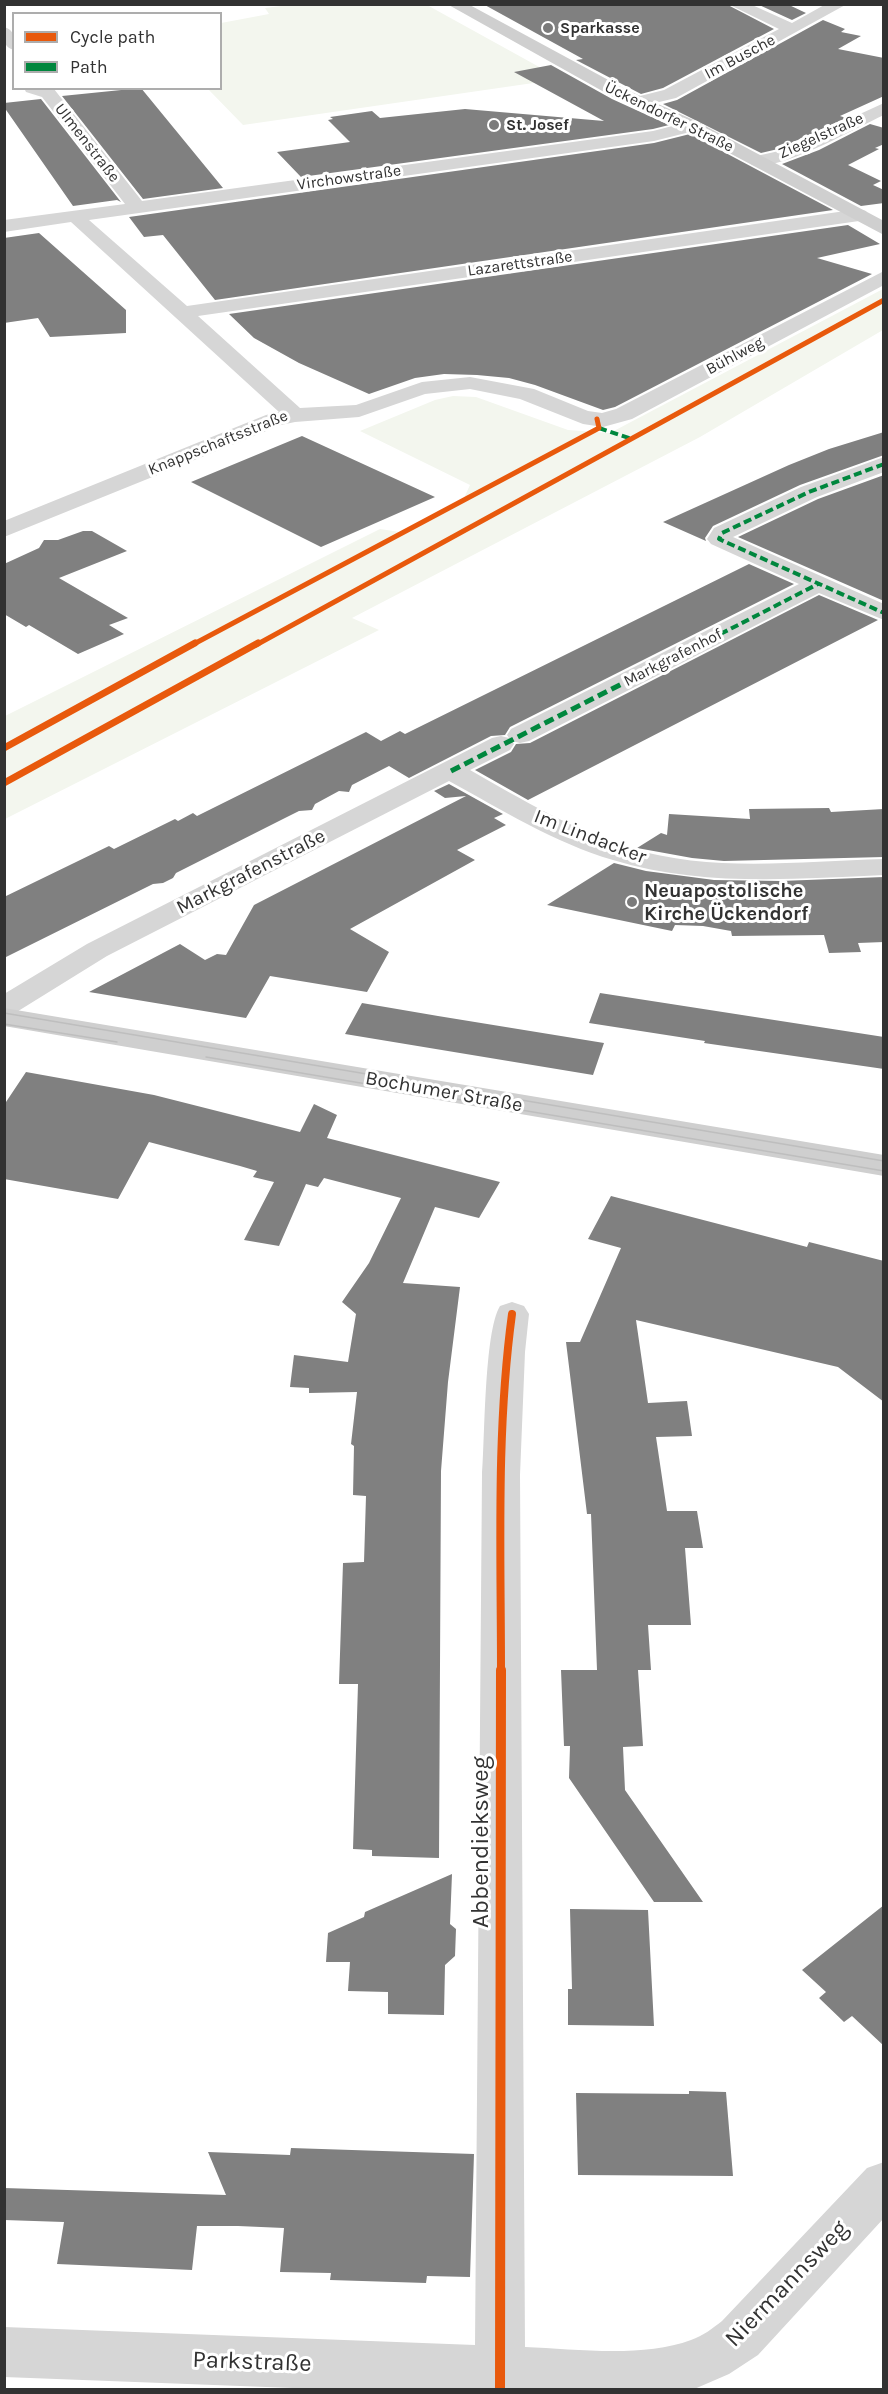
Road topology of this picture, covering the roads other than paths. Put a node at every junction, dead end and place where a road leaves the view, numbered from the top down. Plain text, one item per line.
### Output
1 (455, 4) edge
2 (736, 4) edge
3 (839, 4) edge
4 (792, 29) junction
5 (19, 90) edge
6 (38, 90) edge
7 (13, 91) dead end
8 (638, 102) junction
9 (884, 108) edge
10 (692, 126) junction
11 (758, 161) junction
12 (137, 207) junction
13 (859, 215) junction
14 (76, 216) junction
15 (4, 225) edge
16 (884, 230) edge
17 (884, 277) edge
18 (180, 313) junction
19 (295, 415) junction
20 (884, 464) edge
21 (4, 530) edge
22 (818, 584) junction
23 (884, 613) edge
24 (516, 737) joint
25 (451, 771) junction
26 (884, 867) edge
27 (4, 1007) edge
28 (4, 1017) edge
29 (884, 1166) edge
30 (512, 1314) dead end
31 (884, 2184) edge
32 (4, 2352) edge
33 (500, 2380) edge

1 - 8 main road, Ückendorfer Straße
2 - 4 street
3 - 4 street, Im Busche
4 - 8 street, Im Busche
5 - 7 street
6 - 12 street, Ulmenstraße
8 - 10 main road, Ückendorfer Straße
9 - 11 street, Ziegelstraße
10 - 11 main road, Ückendorfer Straße
10 - 12 street, Virchowstraße
11 - 13 main road, Ückendorfer Straße
12 - 14 street, Virchowstraße
13 - 16 main road, Ückendorfer Straße
13 - 18 street, Lazarettstraße
14 - 15 street, Virchowstraße
14 - 18 street, Knappschaftsstraße
17 - 19 street, Bühlweg
18 - 19 street, Knappschaftsstraße
19 - 21 street, Knappschaftsstraße
20 - 22 street
22 - 23 street
22 - 24 street, Markgrafenhof
24 - 25 street, Markgrafenstraße
25 - 26 street, Im Lindacker
25 - 27 street, Markgrafenstraße
28 - 29 main road, Bochumer Straße
30 - 33 street, Abbendieksweg
31 - 33 street, Niermannsweg
32 - 33 street, Parkstraße

